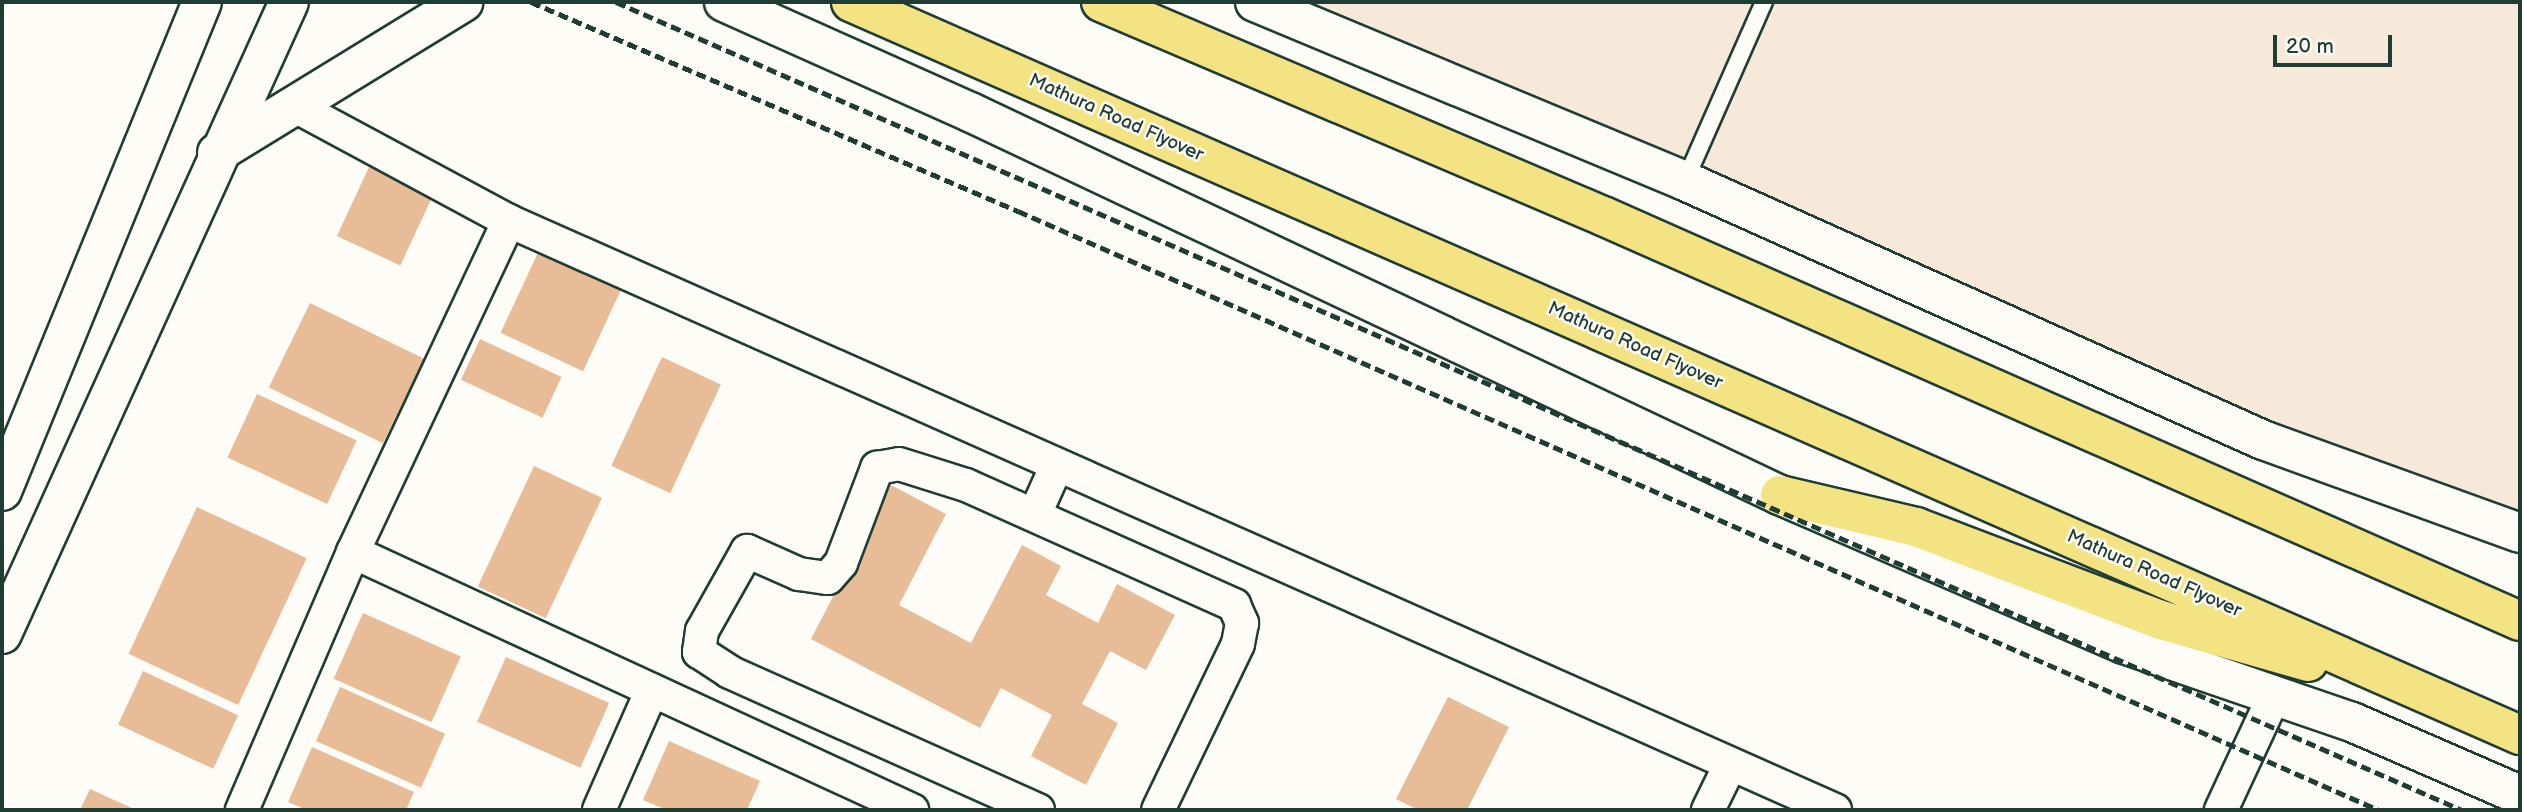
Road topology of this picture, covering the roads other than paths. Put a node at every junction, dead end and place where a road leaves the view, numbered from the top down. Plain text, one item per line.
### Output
1 (202, 2) edge
2 (289, 2) edge
3 (463, 2) edge
4 (724, 2) edge
5 (851, 2) edge
6 (1101, 2) edge
7 (1255, 2) edge
8 (1763, 2) edge
9 (295, 106) junction
10 (217, 153) junction
11 (1685, 181) junction
12 (509, 220) junction
13 (1057, 465) junction
14 (2, 491) edge
15 (1780, 495) junction
16 (1035, 514) junction
17 (2520, 533) edge
18 (353, 552) junction
19 (2520, 621) edge
20 (2, 634) edge
21 (652, 690) junction
22 (2419, 690) junction
23 (2274, 696) junction
24 (2520, 735) edge
25 (1730, 765) junction
26 (2520, 795) edge
27 (242, 810) edge
28 (599, 810) edge
29 (912, 810) edge
30 (1038, 810) edge
31 (1158, 810) edge
32 (1708, 810) edge
33 (1835, 810) edge
34 (2221, 810) edge

1 - 14 main road
2 - 10 main road
3 - 9 main road
4 - 15 main road
5 - 22 highway, Mathura Road Flyover
6 - 19 highway
7 - 11 main road
8 - 11 lane
9 - 10 main road
9 - 12 street
10 - 20 main road
11 - 17 main road
12 - 13 street
12 - 18 street
13 - 16 street
13 - 25 street
15 - 22 highway
15 - 23 main road
16 - 30 street
16 - 31 street
18 - 21 street
18 - 27 street
21 - 28 street
21 - 29 street
22 - 24 highway
23 - 26 main road
23 - 34 street
25 - 32 street
25 - 33 street

